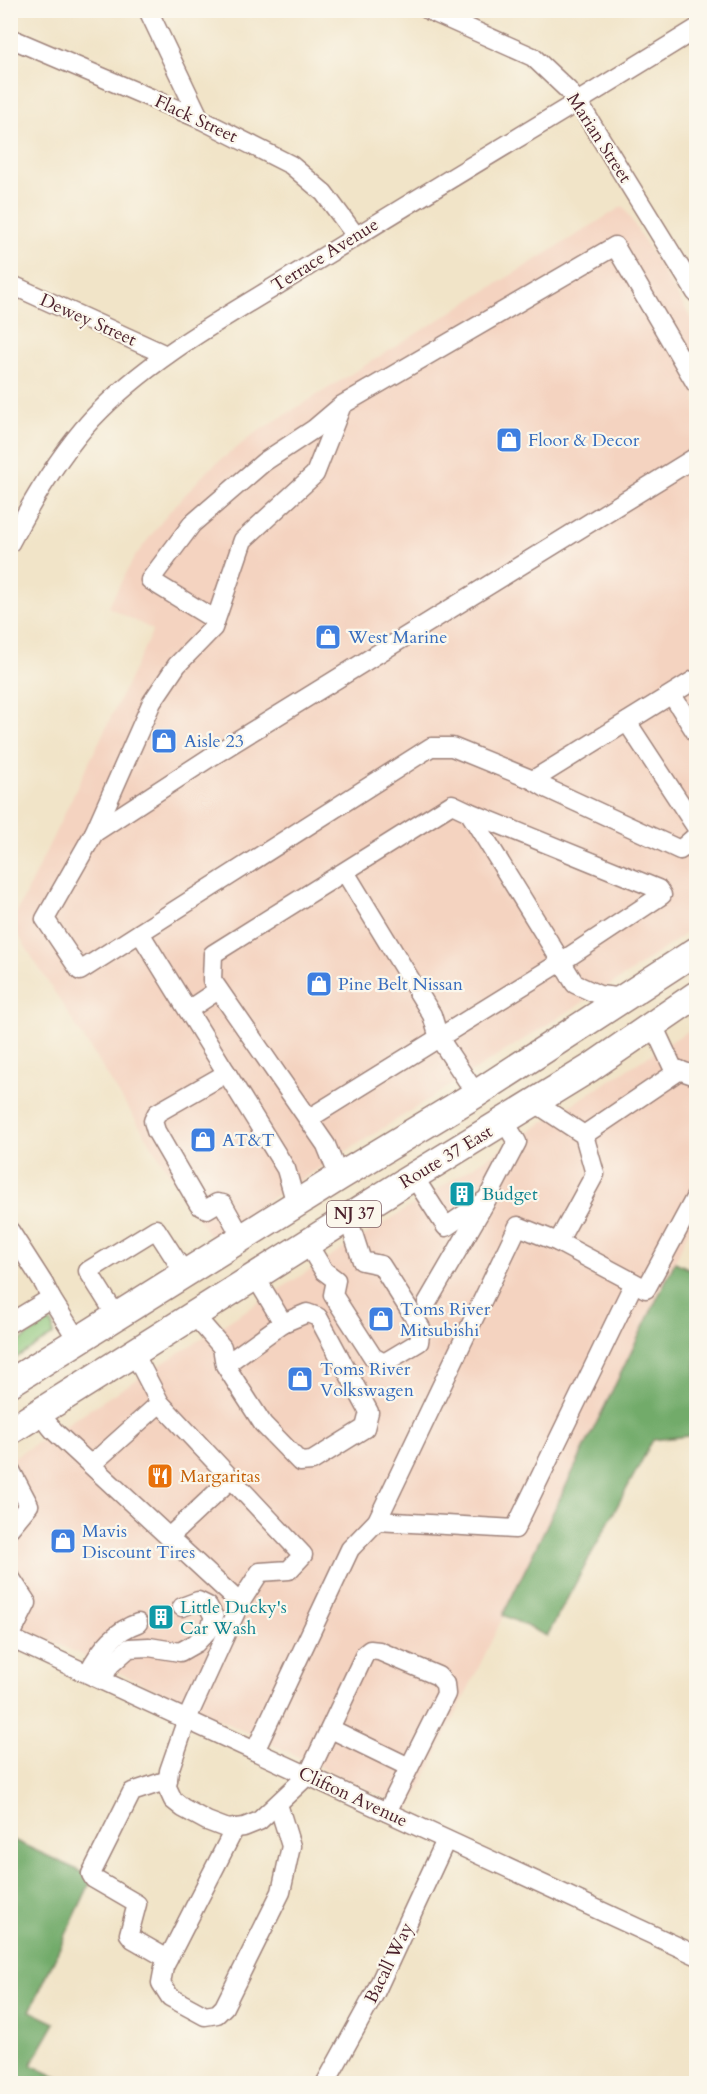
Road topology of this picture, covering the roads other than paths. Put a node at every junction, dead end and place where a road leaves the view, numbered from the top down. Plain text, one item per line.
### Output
1 (148, 10) edge
2 (428, 10) edge
3 (696, 28) edge
4 (10, 38) edge
5 (578, 102) junction
6 (200, 119) junction
7 (356, 236) junction
8 (10, 284) edge
9 (696, 293) edge
10 (166, 355) junction
11 (696, 384) edge
12 (342, 405) junction
13 (696, 457) edge
14 (10, 543) edge
15 (215, 620) junction
16 (696, 679) edge
17 (672, 695) junction
18 (627, 722) junction
19 (696, 733) edge
20 (533, 780) junction
21 (469, 812) junction
22 (696, 827) edge
23 (94, 833) junction
24 (696, 836) edge
25 (345, 873) junction
26 (140, 933) junction
27 (696, 951) edge
28 (561, 962) junction
29 (218, 990) junction
30 (696, 995) edge
31 (626, 999) junction
32 (188, 1010) junction
33 (653, 1025) junction
34 (439, 1038) junction
35 (227, 1073) junction
36 (688, 1073) edge
37 (476, 1094) junction
38 (534, 1102) junction
39 (308, 1119) junction
40 (504, 1121) junction
41 (584, 1135) junction
42 (339, 1177) junction
43 (414, 1177) junction
44 (696, 1196) edge
45 (487, 1199) junction
46 (296, 1204) junction
47 (348, 1218) junction
48 (446, 1227) junction
49 (10, 1231) edge
50 (242, 1238) junction
51 (558, 1242) junction
52 (307, 1243) junction
53 (459, 1246) junction
54 (362, 1261) junction
55 (185, 1274) junction
56 (255, 1276) junction
57 (336, 1280) junction
58 (634, 1283) junction
59 (51, 1298) junction
60 (427, 1303) dead end
61 (194, 1315) junction
62 (117, 1317) junction
63 (10, 1323) edge
64 (283, 1323) junction
65 (78, 1341) junction
66 (134, 1353) junction
67 (225, 1365) junction
68 (10, 1383) edge
69 (160, 1403) junction
70 (39, 1413) junction
71 (10, 1431) edge
72 (92, 1464) junction
73 (10, 1469) edge
74 (231, 1479) junction
75 (377, 1521) junction
76 (10, 1528) edge
77 (169, 1537) junction
78 (10, 1577) edge
79 (240, 1603) junction
80 (182, 1607) dead end
81 (138, 1623) dead end
82 (10, 1637) edge
83 (95, 1677) junction
84 (188, 1719) junction
85 (331, 1729) junction
86 (255, 1751) junction
87 (409, 1767) junction
88 (308, 1775) junction
89 (168, 1780) junction
90 (278, 1804) junction
91 (387, 1812) junction
92 (235, 1828) junction
93 (446, 1840) junction
94 (696, 1955) edge
95 (168, 1959) junction
96 (325, 2084) edge

1 - 6 street
2 - 5 street, Marian Street
3 - 5 street, Terrace Avenue
4 - 6 street, Flack Street
5 - 7 street, Terrace Avenue
5 - 9 street, Marian Street
6 - 7 street, Flack Street
7 - 10 street, Terrace Avenue
8 - 10 street, Dewey Street
10 - 14 street, Terrace Avenue
11 - 12 street
12 - 15 street
12 - 15 street
13 - 23 street
15 - 23 street
16 - 17 street
17 - 18 street
17 - 19 street
18 - 20 street
18 - 22 street
20 - 24 street
20 - 26 street
21 - 25 street
21 - 28 street
21 - 28 street
23 - 26 street
25 - 29 street
25 - 34 street
26 - 32 street
27 - 31 highway, NJ 37
28 - 31 street
28 - 34 street
29 - 32 street
29 - 39 street
30 - 33 highway, Route 37 East / NJ 37
31 - 37 highway, NJ 37
32 - 35 street
33 - 36 street
33 - 38 highway, Route 37 East / NJ 37
34 - 37 street
34 - 39 street
35 - 46 street
35 - 50 street
36 - 41 street
37 - 42 highway, NJ 37
38 - 40 highway, Route 37 East / NJ 37
38 - 41 street
39 - 42 street
40 - 43 highway, Route 37 East / NJ 37
40 - 45 street
41 - 51 street
42 - 46 highway, NJ 37
43 - 47 highway, Route 37 East / NJ 37
43 - 48 street
44 - 58 street
45 - 48 street
45 - 53 street
46 - 50 highway, NJ 37
47 - 52 highway, Route 37 East / NJ 37
47 - 54 street
48 - 53 street
49 - 59 street
50 - 55 highway, NJ 37
51 - 58 street
51 - 75 street
52 - 56 highway, Route 37 East / NJ 37
52 - 57 street
53 - 60 street
54 - 57 street
54 - 57 street
55 - 62 highway, NJ 37
55 - 62 street
56 - 61 highway, Route 37 East / NJ 37
56 - 64 street
58 - 75 street
59 - 63 street
59 - 65 street
61 - 66 highway, Route 37 East / NJ 37
61 - 67 street
62 - 65 highway, NJ 37
64 - 67 street
64 - 67 street
65 - 68 highway, NJ 37
66 - 69 street
66 - 70 highway, Route 37 East / NJ 37
69 - 72 street
69 - 74 street
70 - 71 highway, Route 37 East / NJ 37
70 - 72 street
72 - 77 street
73 - 76 street
74 - 77 street
74 - 79 street
75 - 86 street
77 - 79 street
78 - 82 street
79 - 84 street
80 - 83 street
81 - 83 street
82 - 83 street, Clifton Avenue
83 - 84 street, Clifton Avenue
84 - 86 street, Clifton Avenue
84 - 89 street
85 - 87 street
85 - 87 street
85 - 88 street
86 - 88 street, Clifton Avenue
87 - 91 street
88 - 90 street
88 - 91 street, Clifton Avenue
89 - 92 street
89 - 95 street
90 - 92 street
90 - 95 street
91 - 93 street, Clifton Avenue
92 - 95 street
93 - 94 street, Clifton Avenue
93 - 96 street, Bacall Way

